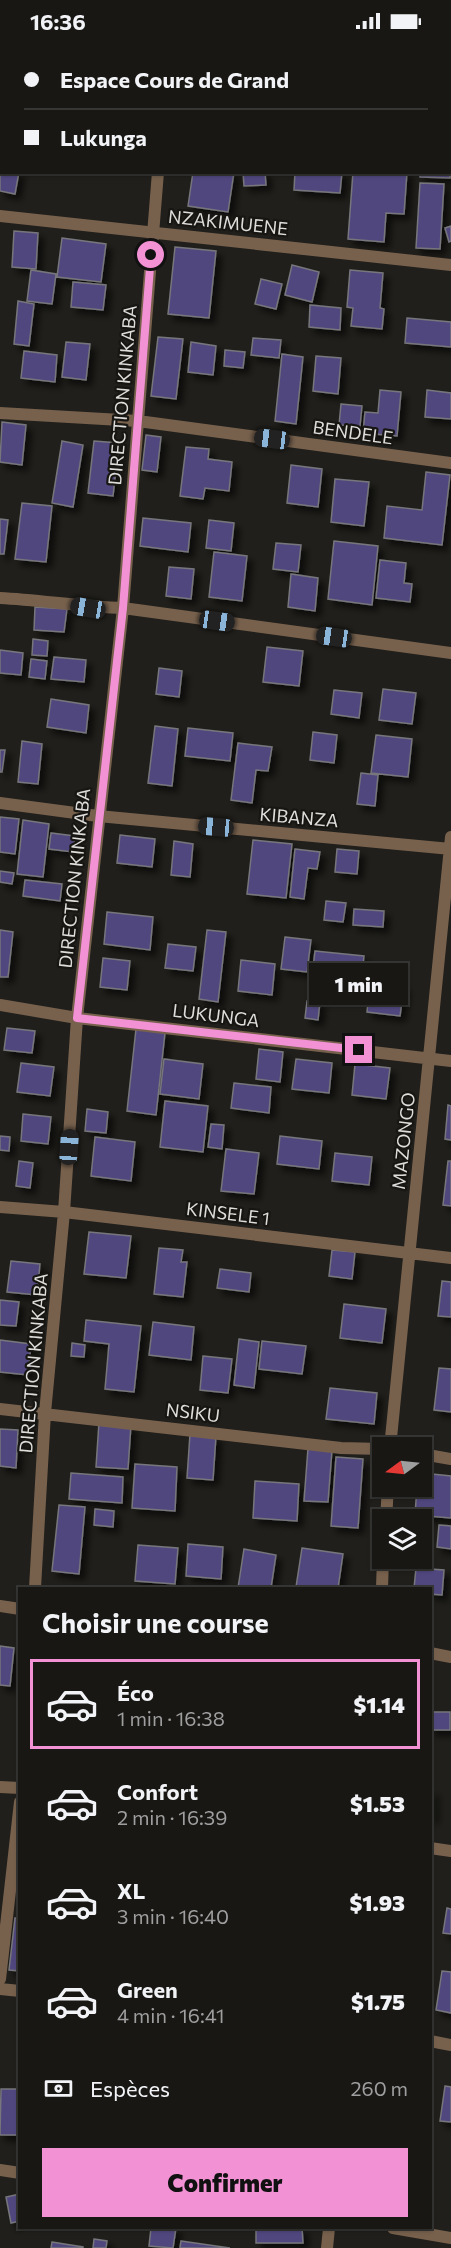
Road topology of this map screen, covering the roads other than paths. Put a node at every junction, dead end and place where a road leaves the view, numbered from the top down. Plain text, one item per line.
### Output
1 (158, 174) edge
2 (0, 216) edge
3 (153, 231) junction
4 (451, 265) edge
5 (0, 413) edge
6 (138, 421) junction
7 (451, 463) edge
8 (0, 598) edge
9 (123, 608) junction
10 (451, 653) edge
11 (0, 803) edge
12 (98, 816) junction
13 (451, 845) edge
14 (0, 1005) edge
15 (77, 1018) junction
16 (429, 1058) junction
17 (451, 1061) edge
18 (0, 1207) edge
19 (64, 1212) junction
20 (410, 1252) junction
21 (451, 1258) edge
22 (0, 1408) edge
23 (45, 1413) junction
24 (391, 1437) edge
25 (372, 1449) edge
26 (432, 1456) edge
27 (451, 1459) edge
28 (383, 1569) edge
29 (35, 1587) edge
30 (382, 1587) edge
31 (0, 1606) edge
32 (18, 1609) edge
33 (432, 1653) edge
34 (451, 1657) edge
35 (0, 1787) edge
36 (18, 1788) edge
37 (18, 1820) edge
38 (432, 1848) edge
39 (451, 1851) edge
40 (0, 1980) edge
41 (0, 1989) edge
42 (18, 1991) edge
43 (432, 2042) edge
44 (451, 2045) edge
45 (0, 2170) edge
46 (18, 2173) edge
47 (329, 2229) edge
48 (399, 2229) edge
49 (451, 2238) edge
50 (327, 2248) edge

1 - 3 street, DIRECTION KINKABA
2 - 3 street, NZAKIMUENE
3 - 4 street, NZAKIMUENE
3 - 6 street, DIRECTION KINKABA
5 - 6 street, BENDELE
6 - 7 street, BENDELE
6 - 9 street, DIRECTION KINKABA
8 - 9 street
9 - 10 street
9 - 12 street, DIRECTION KINKABA
11 - 12 street, KIBANZA
12 - 13 street, KIBANZA
12 - 15 street, DIRECTION KINKABA
13 - 16 street, MAZONGO
14 - 15 street, LUKUNGA
15 - 16 street, LUKUNGA
15 - 19 street, DIRECTION KINKABA
16 - 17 street, LUKUNGA
16 - 20 street, MAZONGO
18 - 19 street, KINSELE 1
19 - 20 street, KINSELE 1
19 - 23 street, DIRECTION KINKABA
20 - 21 street, KINSELE 1
20 - 24 street, MAZONGO
22 - 23 street, NSIKU
23 - 25 street, NSIKU
23 - 29 street, DIRECTION KINKABA
26 - 27 street
28 - 30 street
31 - 32 street
33 - 34 street
35 - 36 street
37 - 40 street
38 - 39 street
41 - 42 street
43 - 44 street
45 - 46 street
47 - 50 street
48 - 49 street

